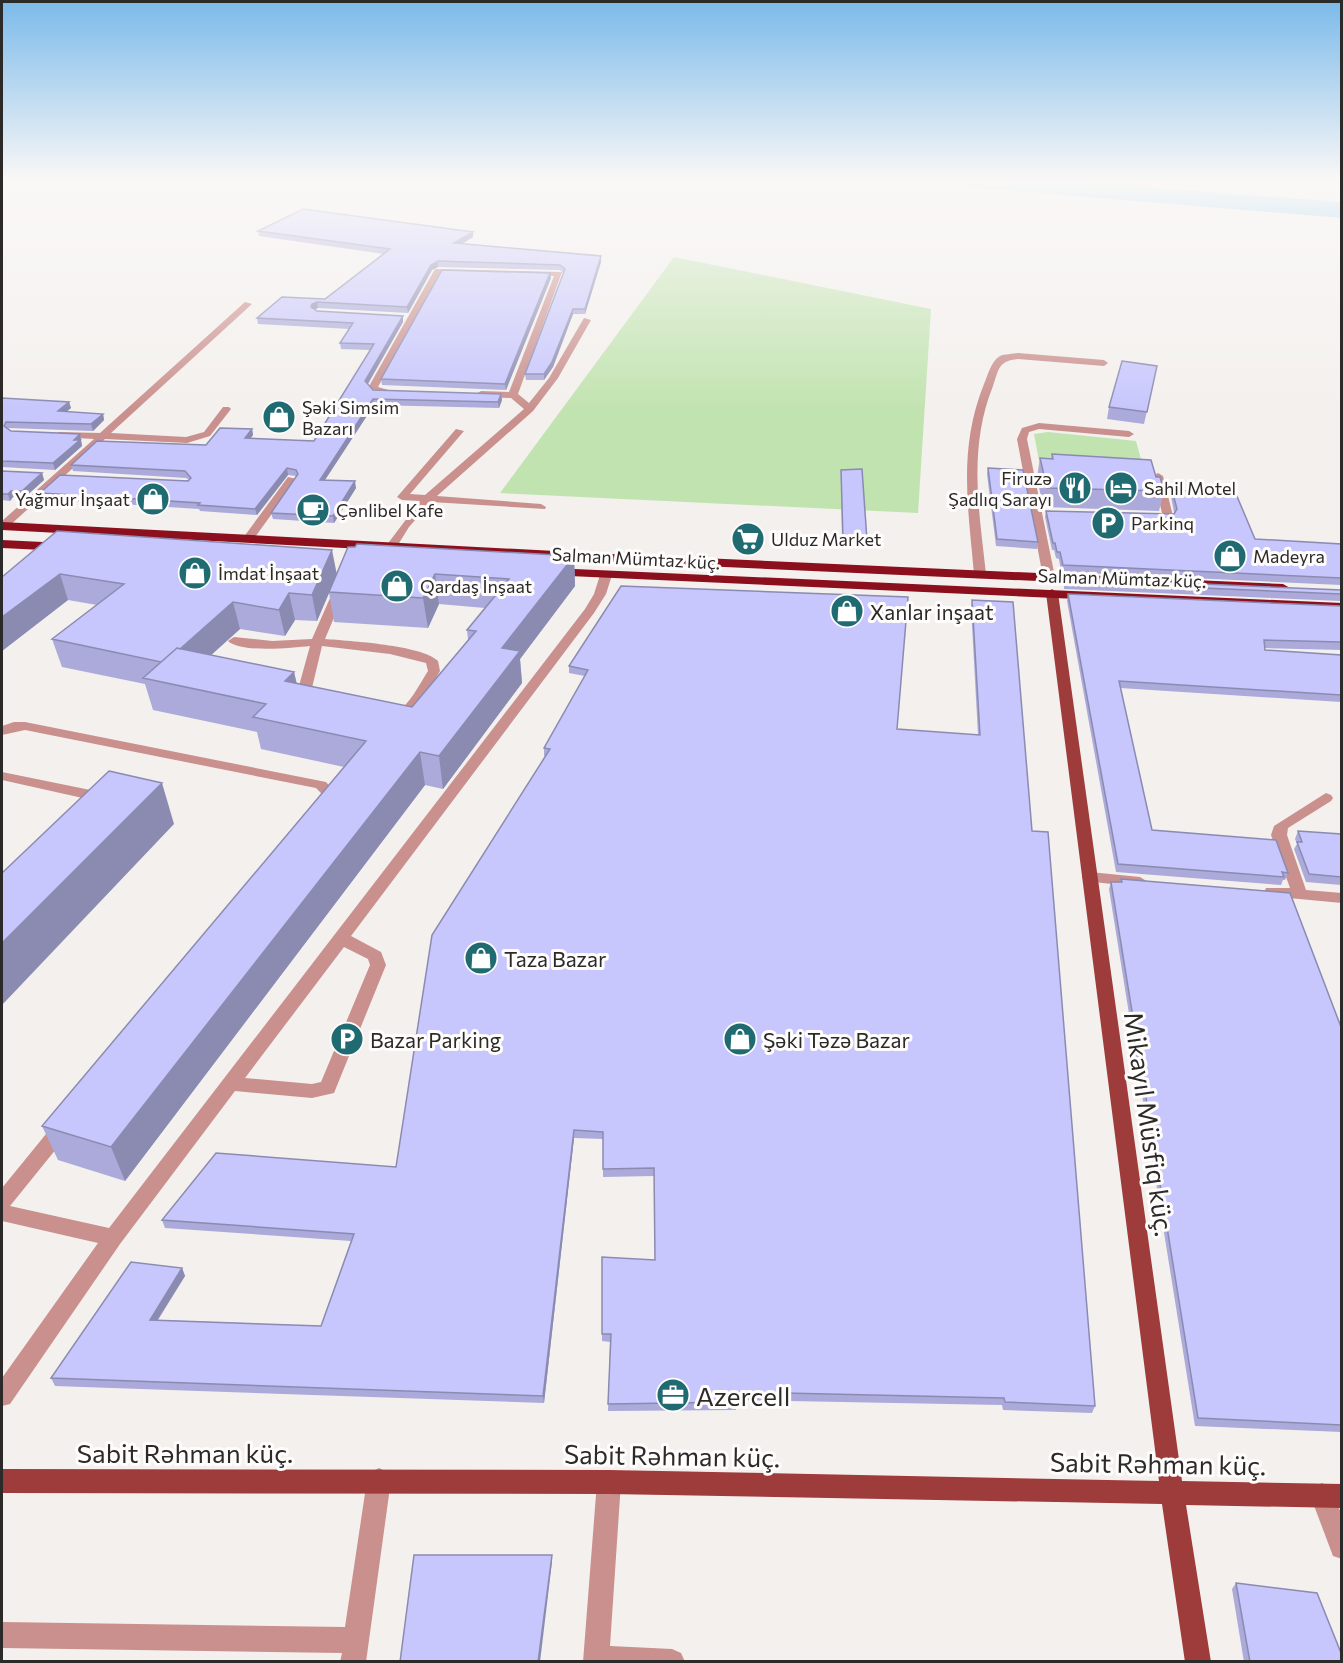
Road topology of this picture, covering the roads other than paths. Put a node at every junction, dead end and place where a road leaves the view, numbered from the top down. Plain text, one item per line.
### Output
1 (248, 304) dead end
2 (400, 317) edge
3 (412, 318) junction
4 (587, 320) dead end
5 (1104, 363) dead end
6 (400, 393) edge
7 (468, 394) edge
8 (513, 395) junction
9 (226, 409) dead end
10 (530, 409) junction
11 (459, 431) dead end
12 (48, 434) edge
13 (1129, 434) dead end
14 (50, 475) junction
15 (1158, 476) edge
16 (80, 477) edge
17 (291, 479) edge
18 (427, 500) junction
19 (541, 507) dead end
20 (1137, 517) edge
21 (2, 526) edge
22 (249, 538) junction
23 (286, 540) junction
24 (2, 544) edge
25 (392, 546) junction
26 (71, 548) joint
27 (273, 558) edge
28 (47, 561) edge
29 (382, 563) edge
30 (347, 572) edge
31 (536, 572) edge
32 (980, 574) junction
33 (606, 575) junction
34 (1050, 585) junction
35 (1299, 589) edge
36 (1341, 607) edge
37 (234, 641) dead end
38 (317, 642) junction
39 (2, 730) edge
40 (2, 776) edge
41 (1326, 798) dead end
42 (101, 815) edge
43 (314, 820) edge
44 (1090, 877) junction
45 (1160, 883) edge
46 (1254, 891) edge
47 (1300, 895) junction
48 (1341, 898) edge
49 (341, 938) junction
50 (231, 1084) junction
51 (76, 1111) edge
52 (2, 1202) edge
53 (2, 1213) edge
54 (114, 1238) junction
55 (2, 1396) edge
56 (379, 1480) junction
57 (2, 1481) edge
58 (609, 1482) junction
59 (1172, 1492) junction
60 (1332, 1495) edge
61 (1341, 1547) edge
62 (2, 1635) edge
63 (354, 1651) edge
64 (596, 1660) edge
65 (672, 1662) edge
66 (1198, 1662) edge

1 - 14 street
2 - 3 street
3 - 6 street
3 - 8 street
4 - 10 street
5 - 32 street
7 - 8 street
8 - 10 street
9 - 12 street
10 - 18 street
11 - 18 street
13 - 34 street
14 - 16 street
14 - 21 street
15 - 20 street
17 - 22 street
18 - 19 street
18 - 25 street
21 - 22 highway
22 - 23 highway
23 - 25 highway
23 - 27 highway
24 - 26 highway
25 - 29 highway
25 - 32 highway
26 - 28 street
30 - 38 street
31 - 33 highway, Salman Mümtaz küç.
32 - 34 highway
33 - 34 highway, Salman Mümtaz küç.
33 - 49 street
34 - 35 highway
34 - 36 highway, Salman Mümtaz küç.
34 - 44 main road, Mikayıl Müsfiq küç.
37 - 38 street
38 - 38 street
39 - 43 street
40 - 42 street
41 - 47 street
44 - 45 street
44 - 59 main road, Mikayıl Müsfiq küç.
46 - 47 street
47 - 48 street
49 - 50 street
49 - 50 street
50 - 54 street
51 - 52 street
53 - 54 street
54 - 55 street
56 - 57 main road, Sabit Rəhman küç.
56 - 58 main road, Sabit Rəhman küç.
56 - 63 street
58 - 59 main road, Sabit Rəhman küç.
58 - 64 street
59 - 60 main road, Sabit Rəhman küç.
59 - 66 main road, Mikayıl Müsfiq küç.
60 - 61 street
62 - 63 street
64 - 65 street

